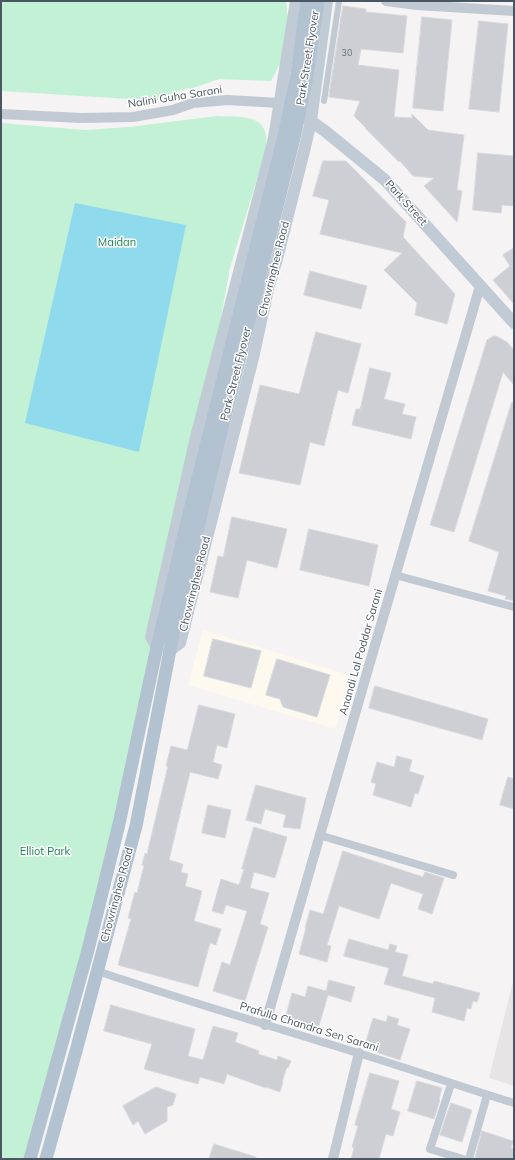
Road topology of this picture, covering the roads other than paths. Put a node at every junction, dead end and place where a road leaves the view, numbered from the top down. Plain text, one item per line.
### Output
1 (296, 1) edge
2 (307, 1) edge
3 (318, 1) edge
4 (327, 1) edge
5 (339, 1) edge
6 (386, 1) edge
7 (514, 11) edge
8 (324, 101) dead end
9 (280, 103) junction
10 (1, 114) edge
11 (311, 121) junction
12 (480, 286) junction
13 (514, 323) edge
14 (219, 347) junction
15 (253, 358) junction
16 (396, 575) junction
17 (514, 607) edge
18 (170, 618) junction
19 (163, 649) junction
20 (320, 835) junction
21 (453, 875) dead end
22 (89, 944) junction
23 (103, 948) junction
24 (97, 971) junction
25 (265, 1025) junction
26 (359, 1053) junction
27 (451, 1084) junction
28 (487, 1095) junction
29 (514, 1103) edge
30 (30, 1159) edge
31 (46, 1159) edge
32 (334, 1159) edge
33 (463, 1159) edge
34 (469, 1159) edge

1 - 9 main road, Chowringhee Road
2 - 18 main road, Park Street Flyover
3 - 18 main road, Park Street Flyover
4 - 11 main road, Chowringhee Road
5 - 8 street
6 - 7 street
9 - 10 street, Nalini Guha Sarani
9 - 11 main road, Park Street
9 - 14 main road, Chowringhee Road
11 - 12 main road, Park Street
11 - 15 main road, Chowringhee Road
12 - 13 main road, Park Street
12 - 16 street, Anandi Lal Poddar Sarani
14 - 15 main road
14 - 19 main road, Chowringhee Road
15 - 19 main road, Chowringhee Road
16 - 17 street
16 - 20 street, Anandi Lal Poddar Sarani
18 - 19 main road, Park Street Flyover
19 - 22 main road, Chowringhee Road
19 - 23 main road, Chowringhee Road
20 - 21 street
20 - 25 street, Anandi Lal Poddar Sarani
22 - 23 main road
22 - 30 main road, Chowringhee Road
23 - 24 main road, Chowringhee Road
24 - 25 street, Prafulla Chandra Sen Sarani
24 - 31 main road, Chowringhee Road
25 - 26 street, Prafulla Chandra Sen Sarani
26 - 27 street, Prafulla Chandra Sen Sarani
26 - 32 street
27 - 28 street, Prafulla Chandra Sen Sarani
27 - 33 street
28 - 29 street, Prafulla Chandra Sen Sarani
28 - 34 street

